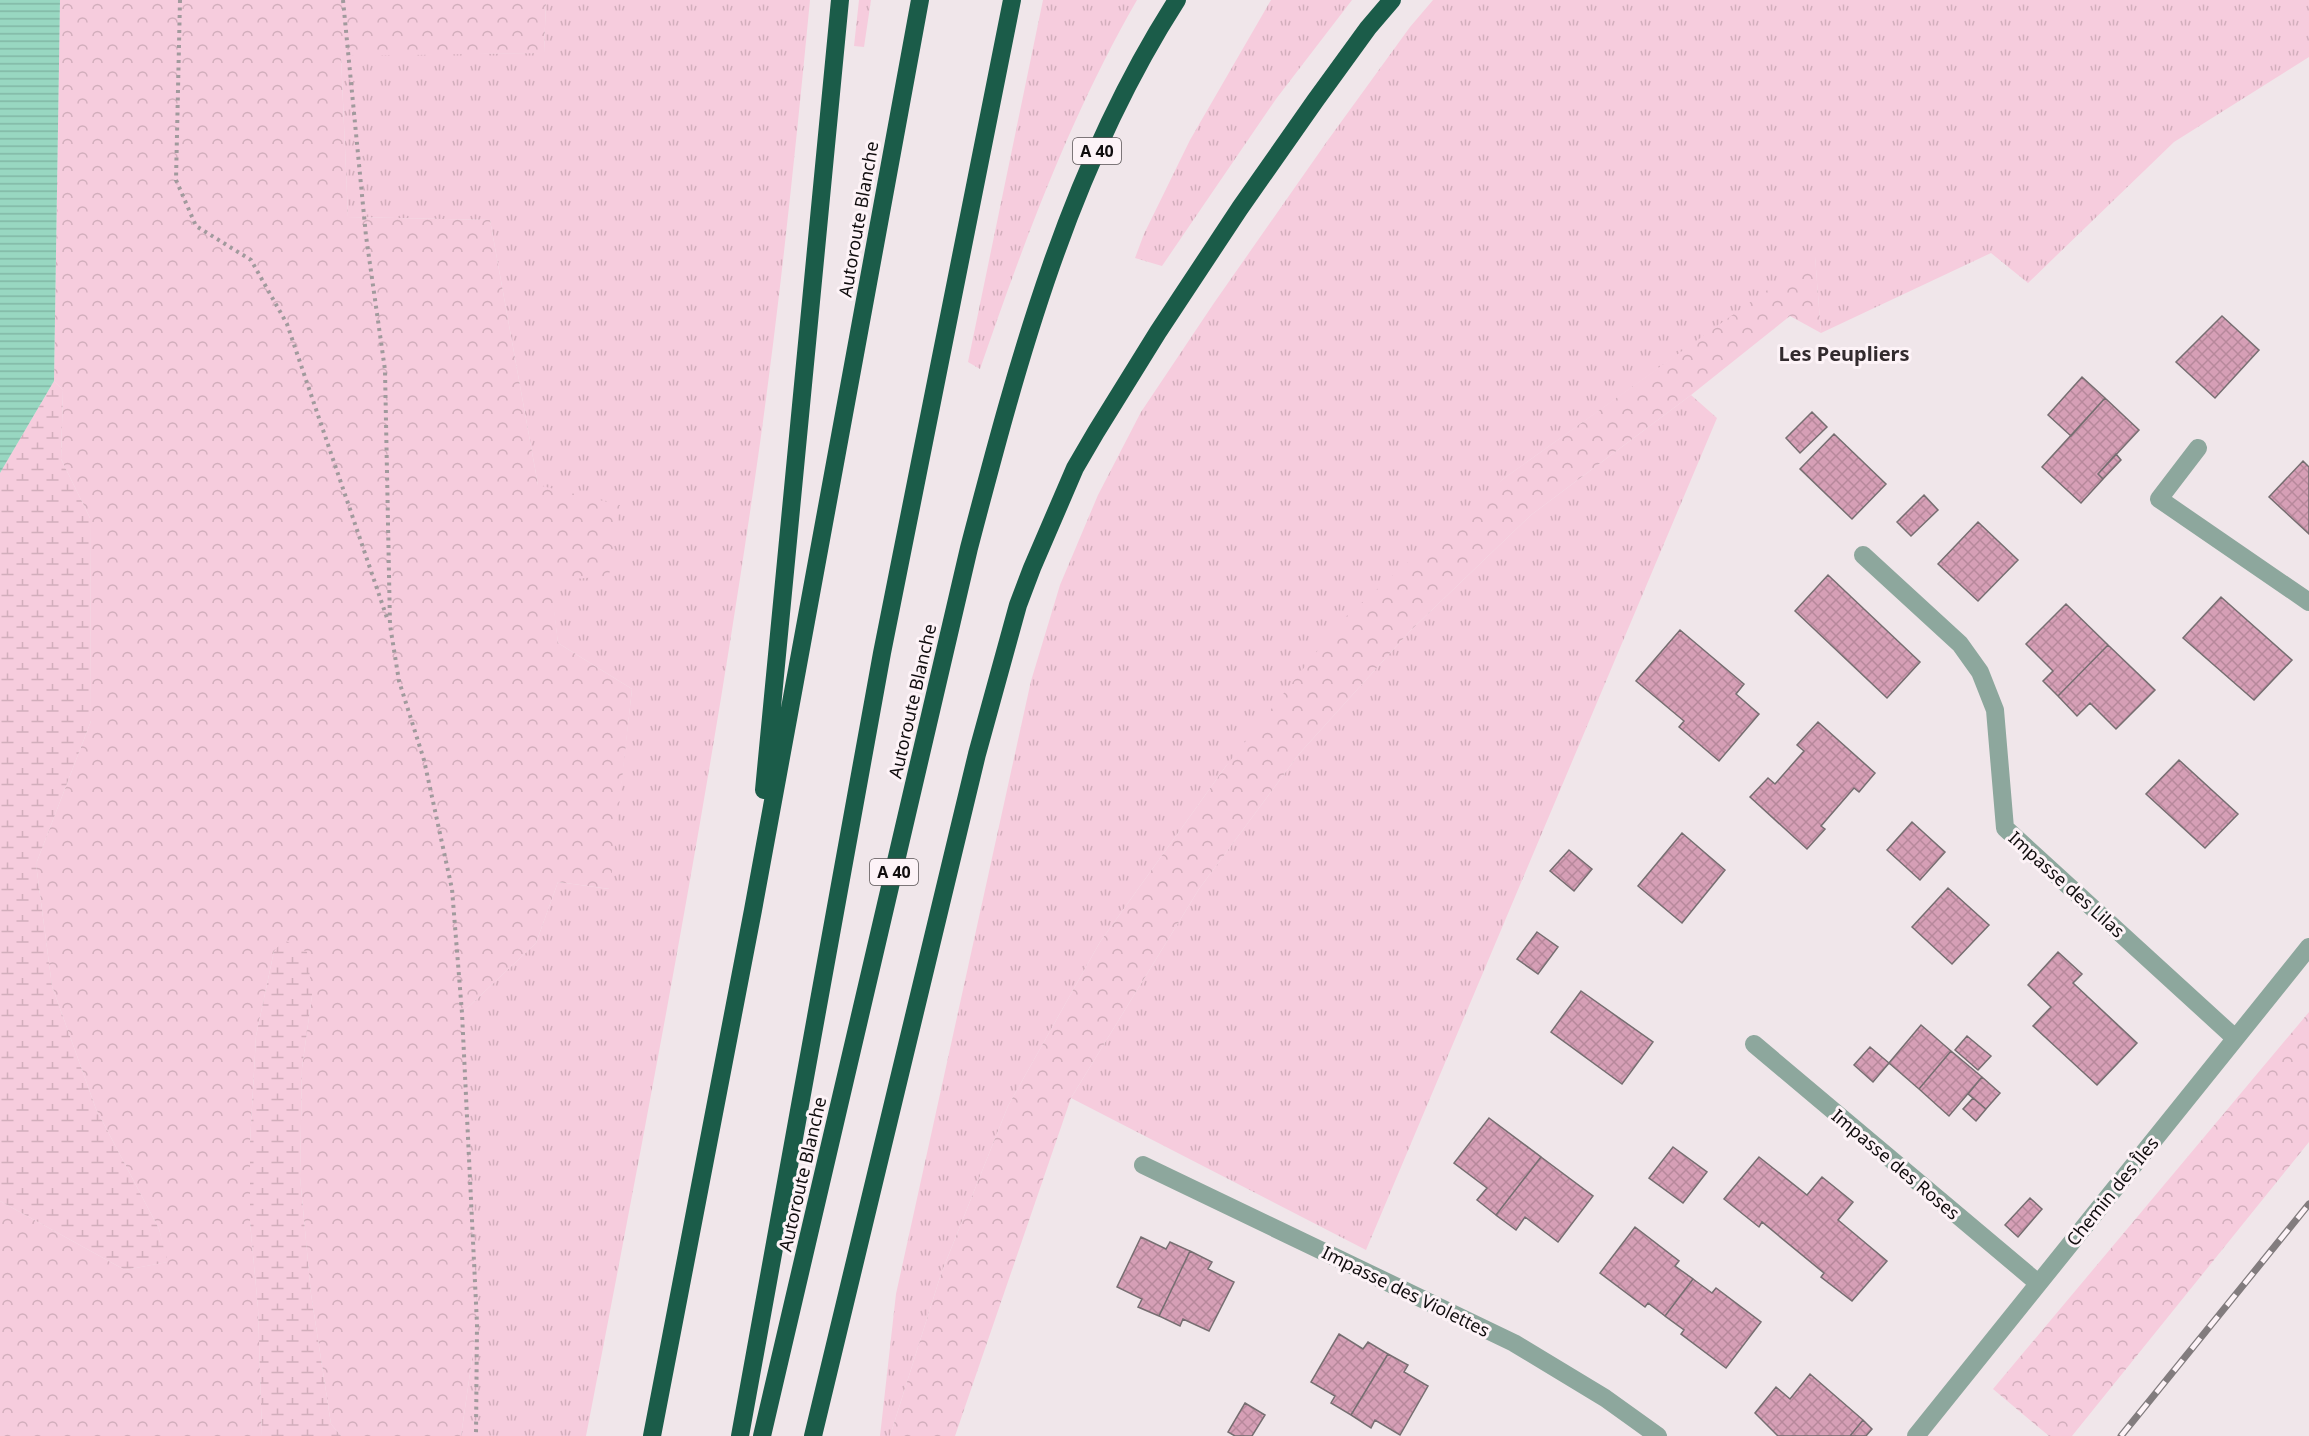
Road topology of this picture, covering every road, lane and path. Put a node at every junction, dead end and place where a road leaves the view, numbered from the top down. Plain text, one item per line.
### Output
1 (180, 0) edge
2 (343, 0) edge
3 (840, 0) edge
4 (920, 0) edge
5 (1012, 0) edge
6 (1177, 0) edge
7 (1392, 0) edge
8 (2199, 448) dead end
9 (1863, 555) dead end
10 (2309, 602) edge
11 (390, 625) junction
12 (753, 910) junction
13 (2309, 947) edge
14 (2235, 1038) junction
15 (1754, 1044) dead end
16 (1143, 1165) dead end
17 (2038, 1283) junction
18 (476, 1436) edge
19 (652, 1436) edge
20 (740, 1436) edge
21 (762, 1436) edge
22 (813, 1436) edge
23 (1658, 1436) edge
24 (1916, 1436) edge

1 - 11 path
2 - 11 path
3 - 12 highway
4 - 12 highway, Autoroute Blanche
5 - 20 highway
6 - 21 highway, Autoroute Blanche / A 40
7 - 22 highway
8 - 10 street
9 - 14 street, Impasse des Lilas
11 - 18 path
12 - 19 highway, Autoroute Blanche
13 - 14 street, Chemin des Îles
14 - 17 street, Chemin des Îles
15 - 17 street, Impasse des Roses
16 - 23 street, Impasse des Violettes
17 - 24 street, Chemin des Îles

